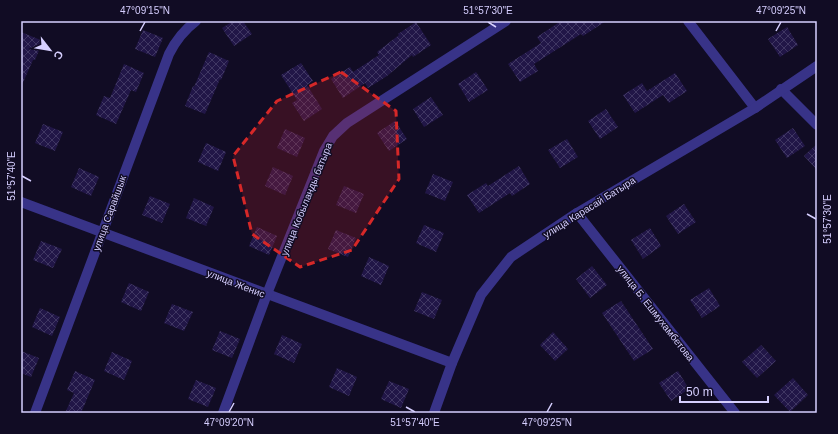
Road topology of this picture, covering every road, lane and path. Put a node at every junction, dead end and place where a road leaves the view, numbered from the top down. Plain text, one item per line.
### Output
1 (196, 21) edge
2 (506, 21) edge
3 (688, 21) edge
4 (817, 66) edge
5 (781, 89) junction
6 (755, 108) junction
7 (817, 125) edge
8 (21, 202) edge
9 (577, 213) junction
10 (102, 232) junction
11 (267, 294) junction
12 (452, 363) junction
13 (35, 413) edge
14 (223, 413) edge
15 (434, 413) edge
16 (735, 413) edge

1 - 10 street, улица Сарайшык
2 - 11 street, улица Кобыланды батыра
3 - 6 street
4 - 5 street, улица Карасай Батыра
5 - 6 street, улица Карасай Батыра
5 - 7 street
6 - 9 street, улица Карасай Батыра
8 - 10 street, улица Женис
9 - 12 street, улица Карасай Батыра
9 - 16 street, улица Б. Ешмухамбетова
10 - 11 street, улица Женис
10 - 13 street, улица Сарайшык
11 - 12 street, улица Женис
11 - 14 street, улица Кобыланды батыра
12 - 15 street, улица Карасай Батыра

